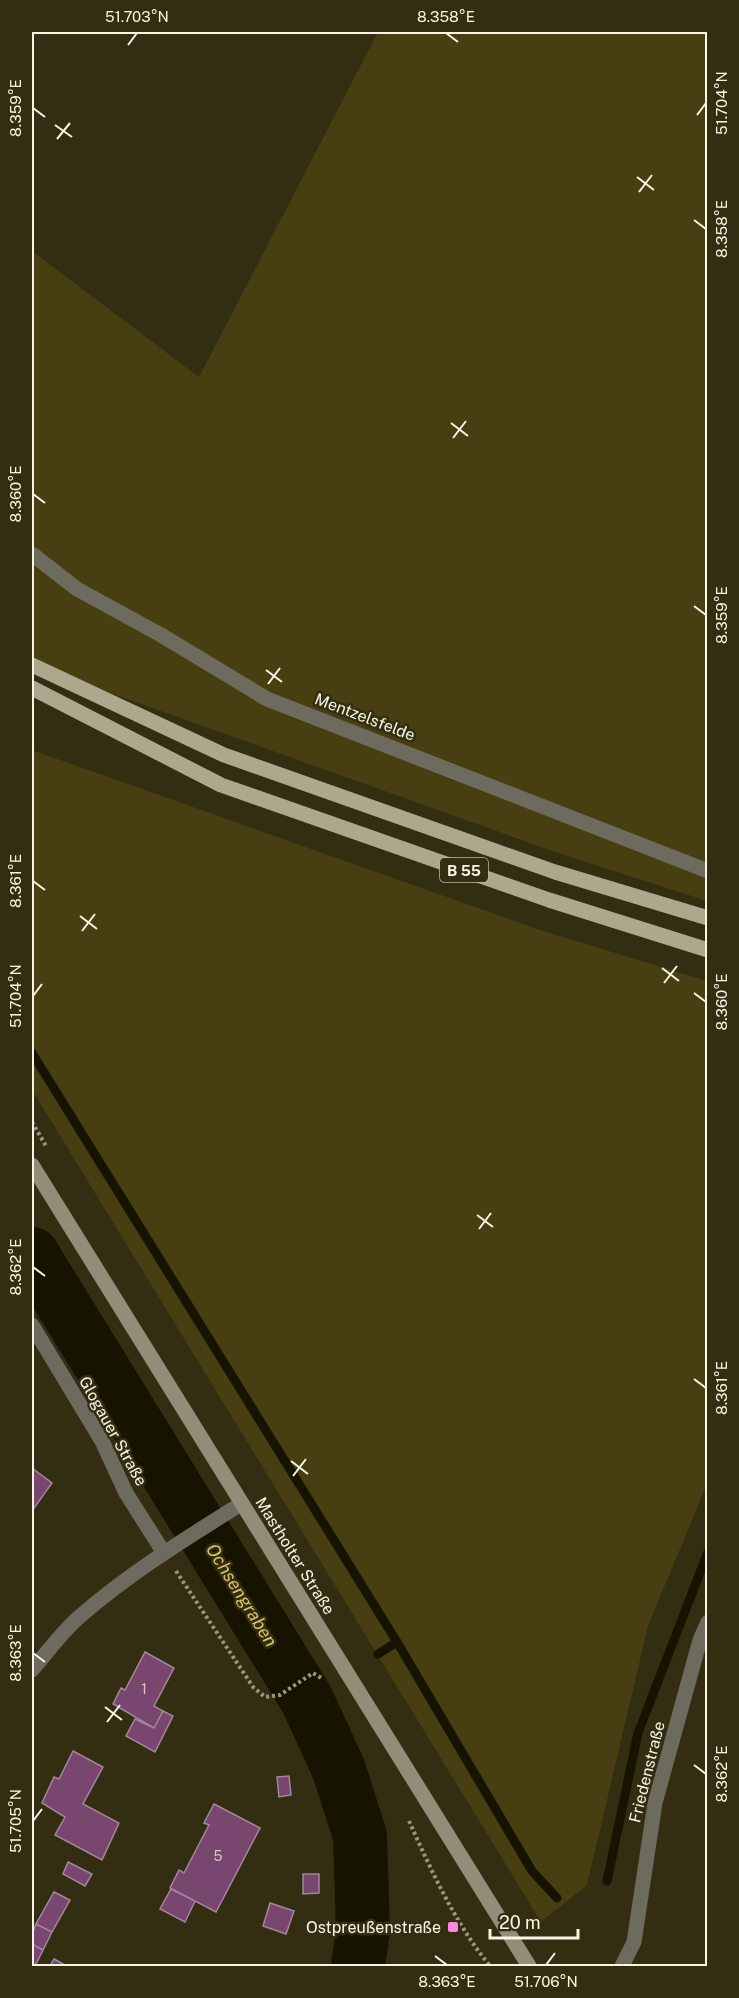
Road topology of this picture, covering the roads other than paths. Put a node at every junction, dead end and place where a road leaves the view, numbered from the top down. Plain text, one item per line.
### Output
1 (32, 554) edge
2 (32, 665) edge
3 (32, 688) edge
4 (708, 870) edge
5 (708, 918) edge
6 (708, 950) edge
7 (32, 1165) edge
8 (32, 1325) edge
9 (241, 1504) junction
10 (169, 1550) junction
11 (708, 1622) edge
12 (32, 1670) edge
13 (529, 1966) edge
14 (622, 1966) edge

1 - 4 street, Mentzelsfelde
2 - 5 main road, B 55
3 - 6 main road, B 55
7 - 9 street, Mastholter Straße
8 - 10 street, Glogauer Straße
9 - 10 street
9 - 13 street, Mastholter Straße
10 - 12 street
11 - 14 street, Friedenstraße

